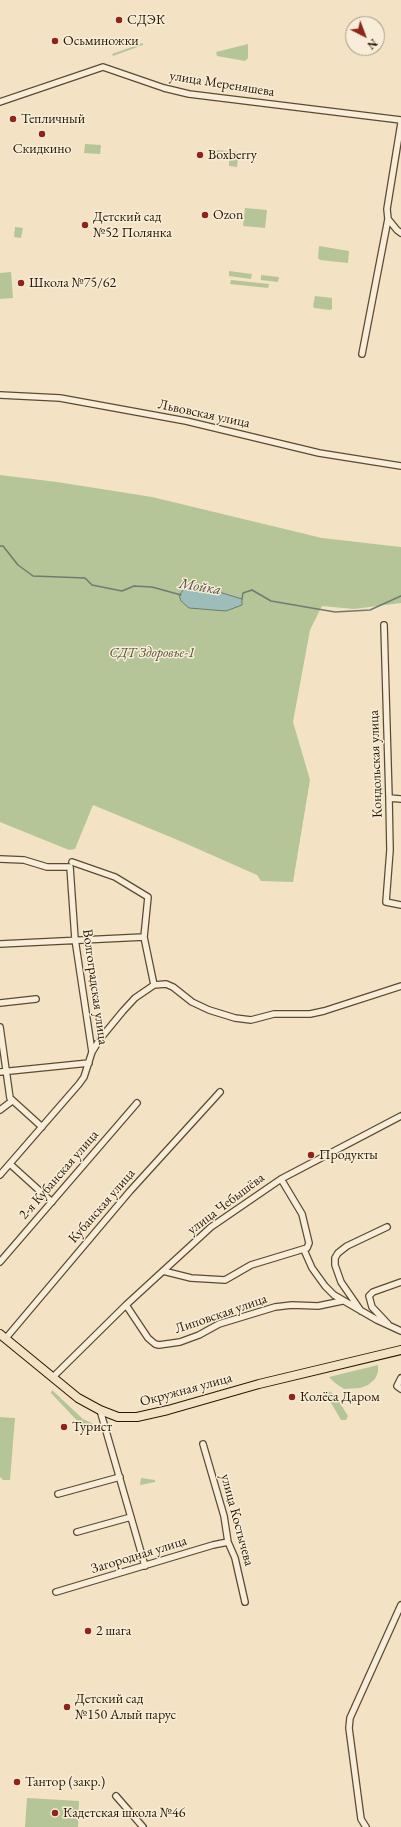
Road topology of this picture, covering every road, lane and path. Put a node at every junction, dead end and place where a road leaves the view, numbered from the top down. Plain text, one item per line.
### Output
1 (0, 102) edge
2 (401, 120) edge
3 (401, 123) edge
4 (388, 219) junction
5 (401, 233) edge
6 (362, 354) dead end
7 (0, 394) edge
8 (401, 466) edge
9 (384, 625) dead end
10 (389, 798) junction
11 (401, 799) edge
12 (0, 859) edge
13 (71, 865) junction
14 (401, 906) edge
15 (144, 937) junction
16 (75, 939) junction
17 (0, 944) edge
18 (154, 985) junction
19 (401, 986) edge
20 (36, 999) dead end
21 (0, 1002) edge
22 (0, 1027) edge
23 (92, 1052) junction
24 (89, 1063) junction
25 (3, 1071) edge
26 (220, 1092) dead end
27 (12, 1101) junction
28 (137, 1103) dead end
29 (0, 1110) edge
30 (401, 1116) edge
31 (42, 1127) junction
32 (10, 1164) junction
33 (0, 1175) edge
34 (281, 1179) junction
35 (52, 1202) junction
36 (387, 1227) dead end
37 (304, 1250) junction
38 (0, 1262) edge
39 (163, 1271) junction
40 (401, 1282) edge
41 (342, 1301) junction
42 (126, 1305) junction
43 (361, 1311) junction
44 (390, 1325) junction
45 (401, 1331) edge
46 (3, 1336) edge
47 (401, 1350) edge
48 (53, 1377) junction
49 (401, 1378) edge
50 (401, 1389) edge
51 (100, 1410) junction
52 (203, 1444) dead end
53 (120, 1477) junction
54 (58, 1494) dead end
55 (131, 1517) junction
56 (77, 1532) dead end
57 (228, 1542) junction
58 (145, 1566) junction
59 (56, 1592) dead end
60 (245, 1602) dead end
61 (401, 1605) edge
62 (116, 1796) dead end
63 (143, 1827) edge
64 (366, 1827) edge

1 - 2 street, улица Мереняшева
3 - 4 street
4 - 5 street
4 - 6 street
7 - 8 street, Львовская улица
9 - 10 street, Кондольская улица
10 - 11 street
10 - 14 street, Кондольская улица
12 - 13 street
13 - 15 street
13 - 16 street, Волгоградская улица
15 - 16 street
15 - 18 street
16 - 17 street
16 - 23 street, Волгоградская улица
18 - 19 street
18 - 23 street
20 - 21 street
22 - 25 street
23 - 24 street, Волгоградская улица
24 - 25 street
24 - 31 street, Волгоградская улица
25 - 27 street
26 - 46 street, Кубанская улица
27 - 29 street
27 - 31 street
28 - 35 street, 2-я Кубанская улица
30 - 34 street, улица Чебышёва
31 - 32 street, Волгоградская улица
32 - 33 street, Волгоградская улица
32 - 35 street
34 - 37 street
34 - 39 street, улица Чебышёва
35 - 38 street, 2-я Кубанская улица
36 - 43 street
37 - 39 street
37 - 41 street
39 - 42 street, улица Чебышёва
40 - 44 street
41 - 42 street, Липовская улица
41 - 43 street
42 - 48 street, улица Чебышёва
43 - 44 street
44 - 45 street
46 - 48 main road, Окружная улица
47 - 51 main road, Окружная улица
48 - 51 main road, Окружная улица
49 - 50 street
51 - 53 street
52 - 57 street, улица Костычева
53 - 54 street
53 - 55 street
55 - 56 street
55 - 58 street
57 - 58 street, Загородная улица
57 - 60 street, улица Костычева
58 - 59 street, Загородная улица
61 - 64 street
62 - 63 street

